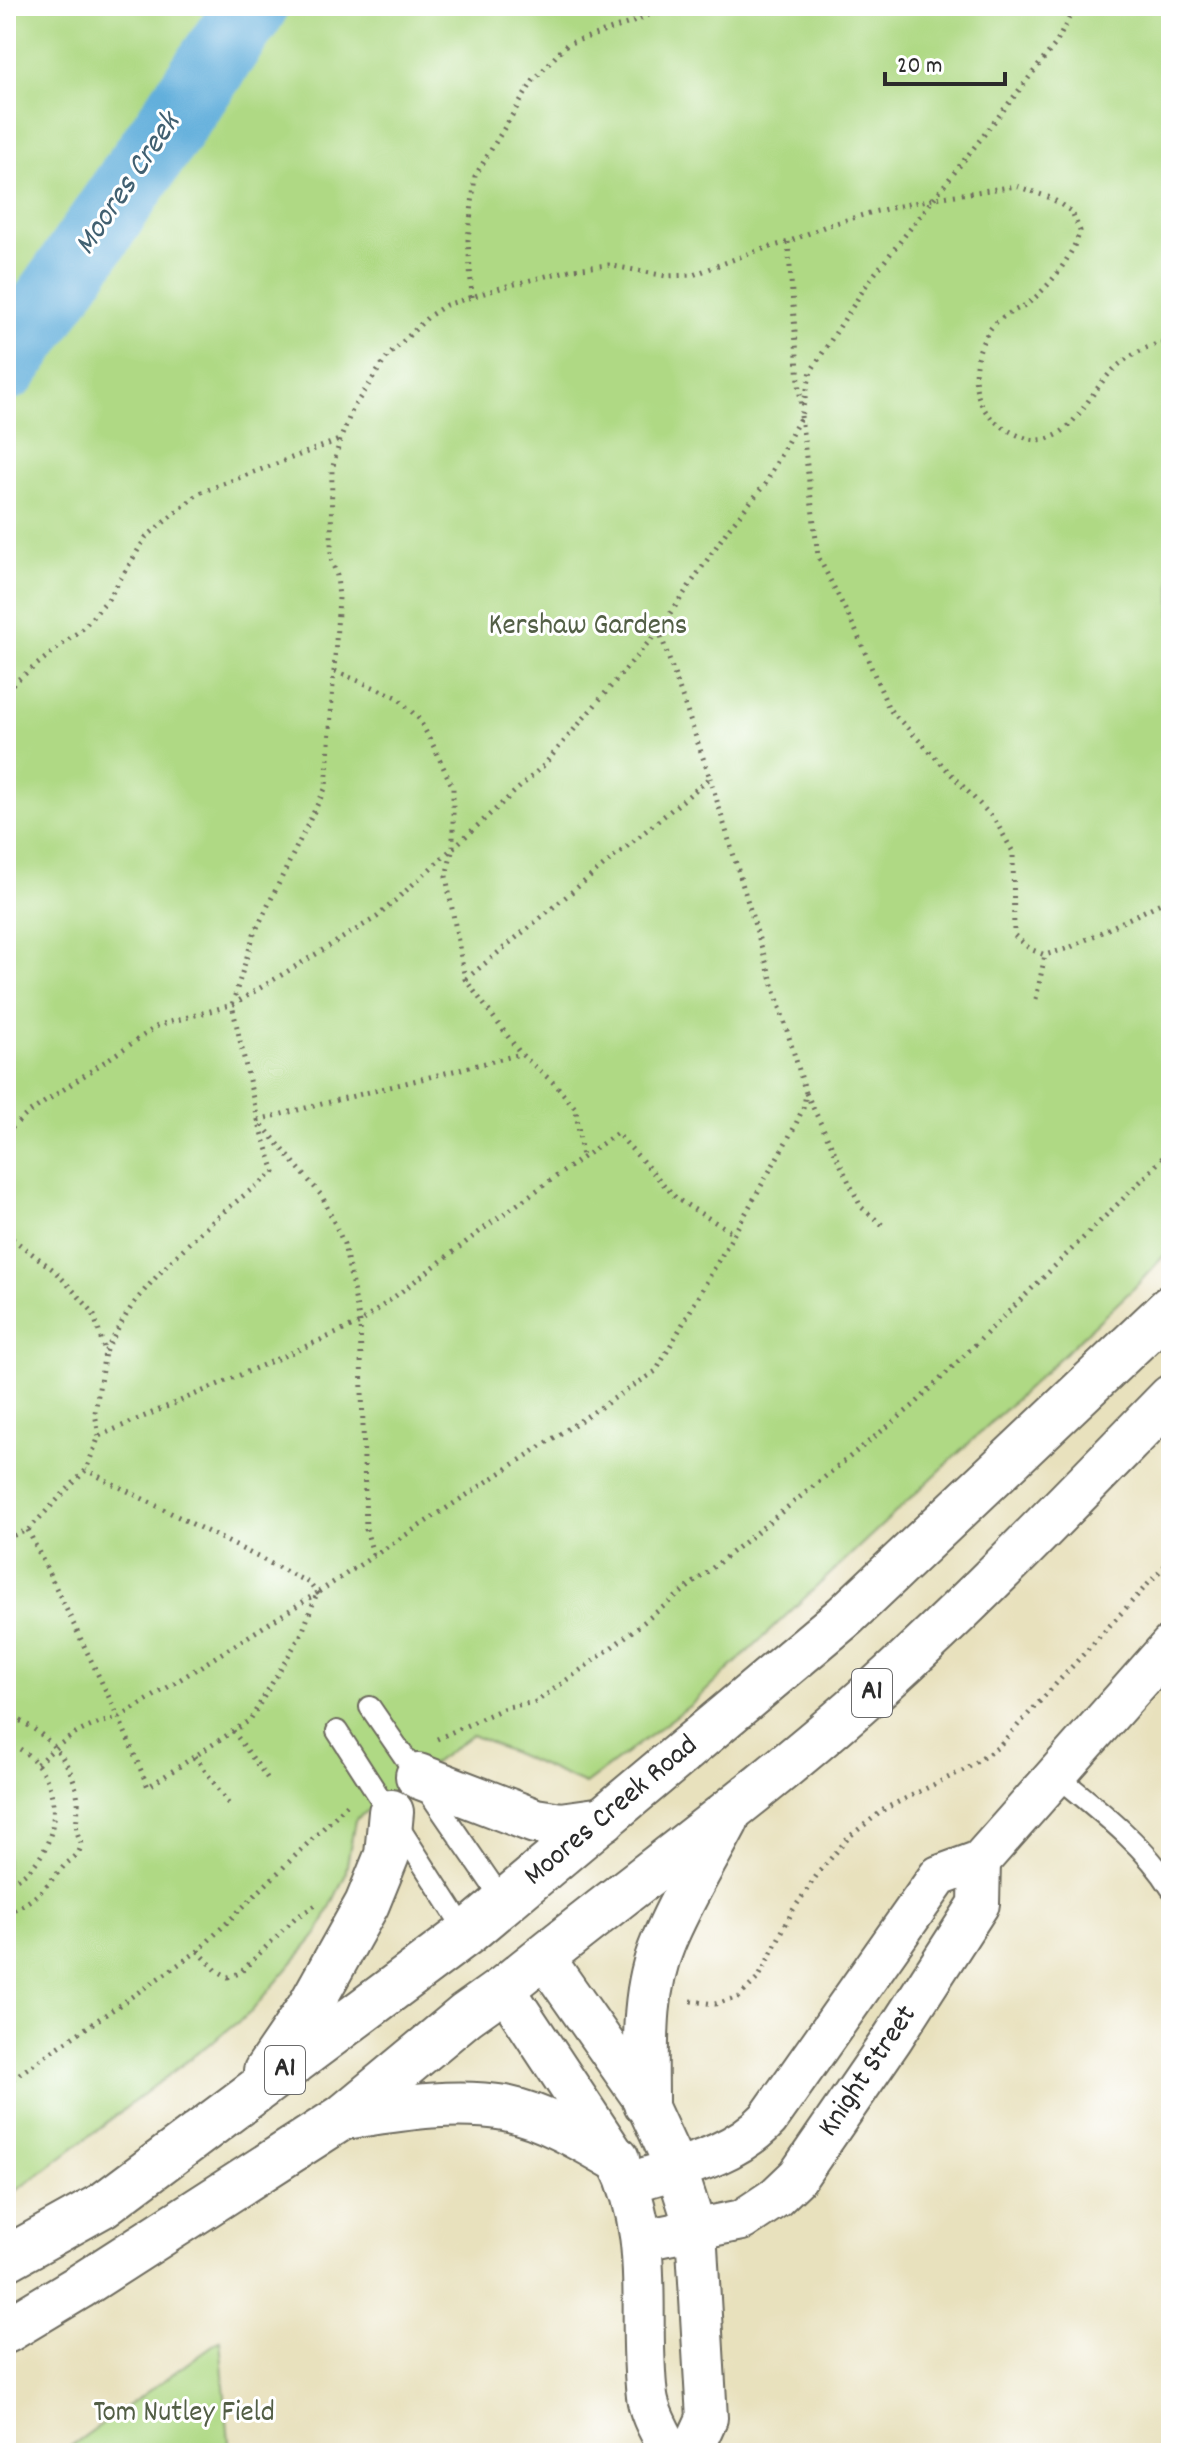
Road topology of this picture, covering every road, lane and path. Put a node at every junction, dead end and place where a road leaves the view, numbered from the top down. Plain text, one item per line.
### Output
1 (668, 6) edge
2 (1075, 6) edge
3 (936, 198) junction
4 (788, 242) junction
5 (472, 297) junction
6 (1171, 339) edge
7 (801, 416) junction
8 (340, 440) junction
9 (659, 630) junction
10 (335, 671) junction
11 (6, 689) edge
12 (710, 778) junction
13 (453, 848) junction
14 (1171, 898) edge
15 (1045, 955) junction
16 (465, 979) junction
17 (1036, 999) dead end
18 (232, 1005) junction
19 (521, 1054) junction
20 (806, 1093) junction
21 (258, 1120) junction
22 (6, 1133) edge
23 (1171, 1148) edge
24 (582, 1159) junction
25 (886, 1228) dead end
26 (733, 1233) junction
27 (6, 1234) edge
28 (1171, 1307) edge
29 (360, 1323) junction
30 (105, 1352) junction
31 (1171, 1397) edge
32 (99, 1436) junction
33 (86, 1470) junction
34 (28, 1530) junction
35 (6, 1538) edge
36 (373, 1554) junction
37 (1171, 1559) edge
38 (317, 1593) junction
39 (1171, 1645) edge
40 (370, 1707) dead end
41 (6, 1714) edge
42 (119, 1718) junction
43 (233, 1731) junction
44 (337, 1731) dead end
45 (6, 1741) edge
46 (55, 1747) junction
47 (195, 1756) junction
48 (425, 1759) junction
49 (37, 1764) junction
50 (1055, 1774) junction
51 (268, 1779) dead end
52 (230, 1806) dead end
53 (342, 1808) dead end
54 (732, 1808) junction
55 (391, 1812) junction
56 (604, 1819) junction
57 (980, 1861) junction
58 (6, 1884) edge
59 (1171, 1888) edge
60 (322, 1902) dead end
61 (504, 1902) junction
62 (6, 1912) edge
63 (467, 1933) junction
64 (198, 1951) junction
65 (543, 1956) junction
66 (504, 1988) junction
67 (679, 1996) dead end
68 (6, 2083) edge
69 (249, 2096) junction
70 (646, 2103) junction
71 (343, 2117) junction
72 (676, 2168) junction
73 (623, 2171) junction
74 (696, 2230) junction
75 (643, 2240) junction
76 (6, 2259) edge
77 (6, 2331) edge
78 (671, 2453) edge
79 (691, 2453) edge

1 - 5 path
2 - 3 path
3 - 4 path
3 - 6 path
3 - 7 path
4 - 5 path
4 - 7 path
5 - 8 path
7 - 9 path
7 - 15 path
8 - 10 path
8 - 11 path
9 - 12 path
9 - 13 path
10 - 13 path
10 - 18 path
12 - 16 path
12 - 20 path
13 - 16 path
13 - 18 path
14 - 15 path
15 - 17 path
16 - 19 path
18 - 21 path
18 - 22 path
19 - 21 path
19 - 24 path
20 - 25 path
20 - 26 path
21 - 29 path
21 - 30 path
23 - 48 path
24 - 26 path
24 - 29 path
26 - 36 path
27 - 30 path
28 - 56 highway, Moores Creek Road / A1
29 - 32 path
29 - 36 path
30 - 32 path
31 - 54 highway, A1
32 - 33 path
33 - 34 path
33 - 38 path
34 - 35 path
34 - 42 path
36 - 38 path
37 - 67 path
38 - 42 path
38 - 43 path
39 - 50 street, Knight Street
40 - 48 lane
41 - 46 path
42 - 46 path
42 - 47 path
43 - 47 path
43 - 51 path
44 - 55 lane
45 - 49 path
46 - 49 path
46 - 62 path
47 - 52 path
48 - 56 highway
48 - 61 lane
49 - 58 path
50 - 57 street, Knight Street
50 - 59 lane
53 - 64 path
54 - 65 highway, A1
54 - 70 highway
55 - 63 lane
55 - 69 highway
56 - 61 highway, Moores Creek Road / A1
57 - 72 street, Knight Street
57 - 74 street, Knight Street
60 - 64 path
61 - 63 highway, Moores Creek Road / A1
61 - 65 highway
63 - 66 highway
63 - 69 highway, Moores Creek Road / A1
64 - 68 path
65 - 66 highway, A1
65 - 70 street
66 - 71 highway, A1
66 - 73 street
69 - 76 highway, Moores Creek Road / A1
70 - 72 street
71 - 73 highway
71 - 77 highway, A1
72 - 73 street, Knight Street
72 - 74 street
73 - 75 street
74 - 75 street, Knight Street
74 - 79 street
75 - 78 street

